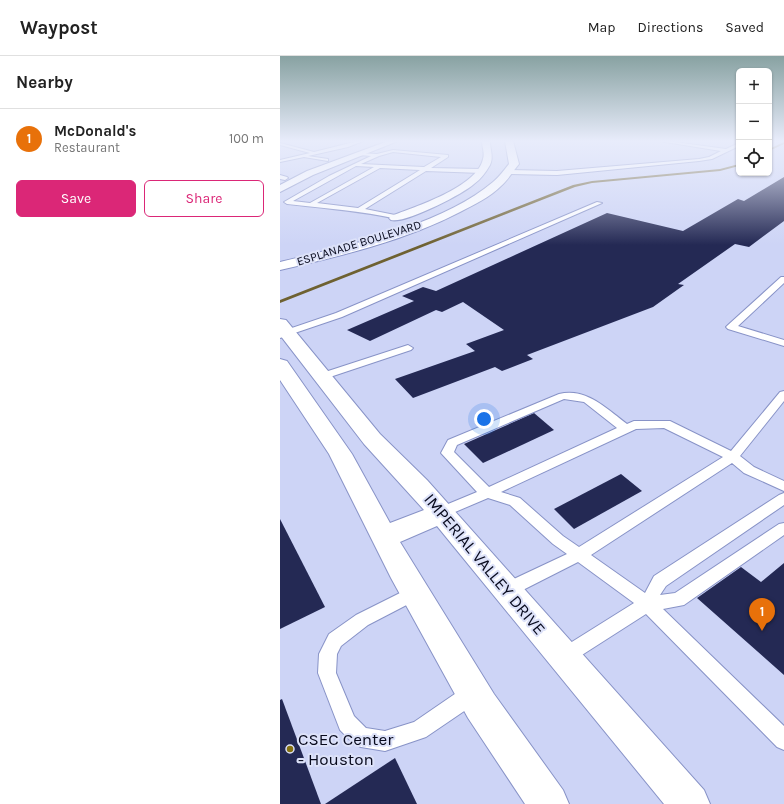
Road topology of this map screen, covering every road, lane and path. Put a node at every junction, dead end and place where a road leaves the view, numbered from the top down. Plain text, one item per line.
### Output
1 (306, 176) edge
2 (332, 176) edge
3 (362, 176) edge
4 (415, 176) edge
5 (477, 176) edge
6 (506, 176) edge
7 (296, 180) junction
8 (320, 182) junction
9 (348, 184) junction
10 (280, 189) edge
11 (600, 203) dead end
12 (310, 205) junction
13 (358, 210) junction
14 (398, 217) junction
15 (376, 225) dead end
16 (326, 244) dead end
17 (280, 256) edge
18 (280, 266) edge
19 (784, 278) edge
20 (282, 331) edge
21 (784, 343) edge
22 (408, 348) dead end
23 (280, 365) edge
24 (323, 376) junction
25 (784, 394) edge
26 (626, 429) junction
27 (733, 457) junction
28 (784, 486) edge
29 (487, 493) junction
30 (784, 498) edge
31 (441, 513) junction
32 (784, 528) edge
33 (384, 537) junction
34 (579, 555) junction
35 (507, 590) junction
36 (414, 593) junction
37 (647, 604) junction
38 (564, 657) junction
39 (474, 693) junction
40 (784, 740) edge
41 (549, 804) edge
42 (690, 804) edge

1 - 7 main road
2 - 8 lane
3 - 9 lane
4 - 13 lane
5 - 14 main road, ESPLANADE BOULEVARD
6 - 18 main road, ESPLANADE BOULEVARD
7 - 8 lane
7 - 10 main road
8 - 9 lane
8 - 12 lane
9 - 12 lane
11 - 20 lane
12 - 13 lane
13 - 14 lane
14 - 15 main road, ESPLANADE BOULEVARD
16 - 17 main road, ESPLANADE BOULEVARD
19 - 21 lane
20 - 24 main road, IMPERIAL VALLEY DRIVE
22 - 24 lane
23 - 33 main road
24 - 31 main road, IMPERIAL VALLEY DRIVE
25 - 27 lane
26 - 27 lane
26 - 29 lane
26 - 29 lane
27 - 28 lane
27 - 34 lane
29 - 31 lane
29 - 34 lane
30 - 37 lane
31 - 33 main road
31 - 35 main road, IMPERIAL VALLEY DRIVE
32 - 37 lane
33 - 36 main road
34 - 35 lane
34 - 37 lane
35 - 38 main road, IMPERIAL VALLEY DRIVE
36 - 39 main road
36 - 39 lane
37 - 38 lane
37 - 40 lane
38 - 42 main road, IMPERIAL VALLEY DRIVE
39 - 41 main road

